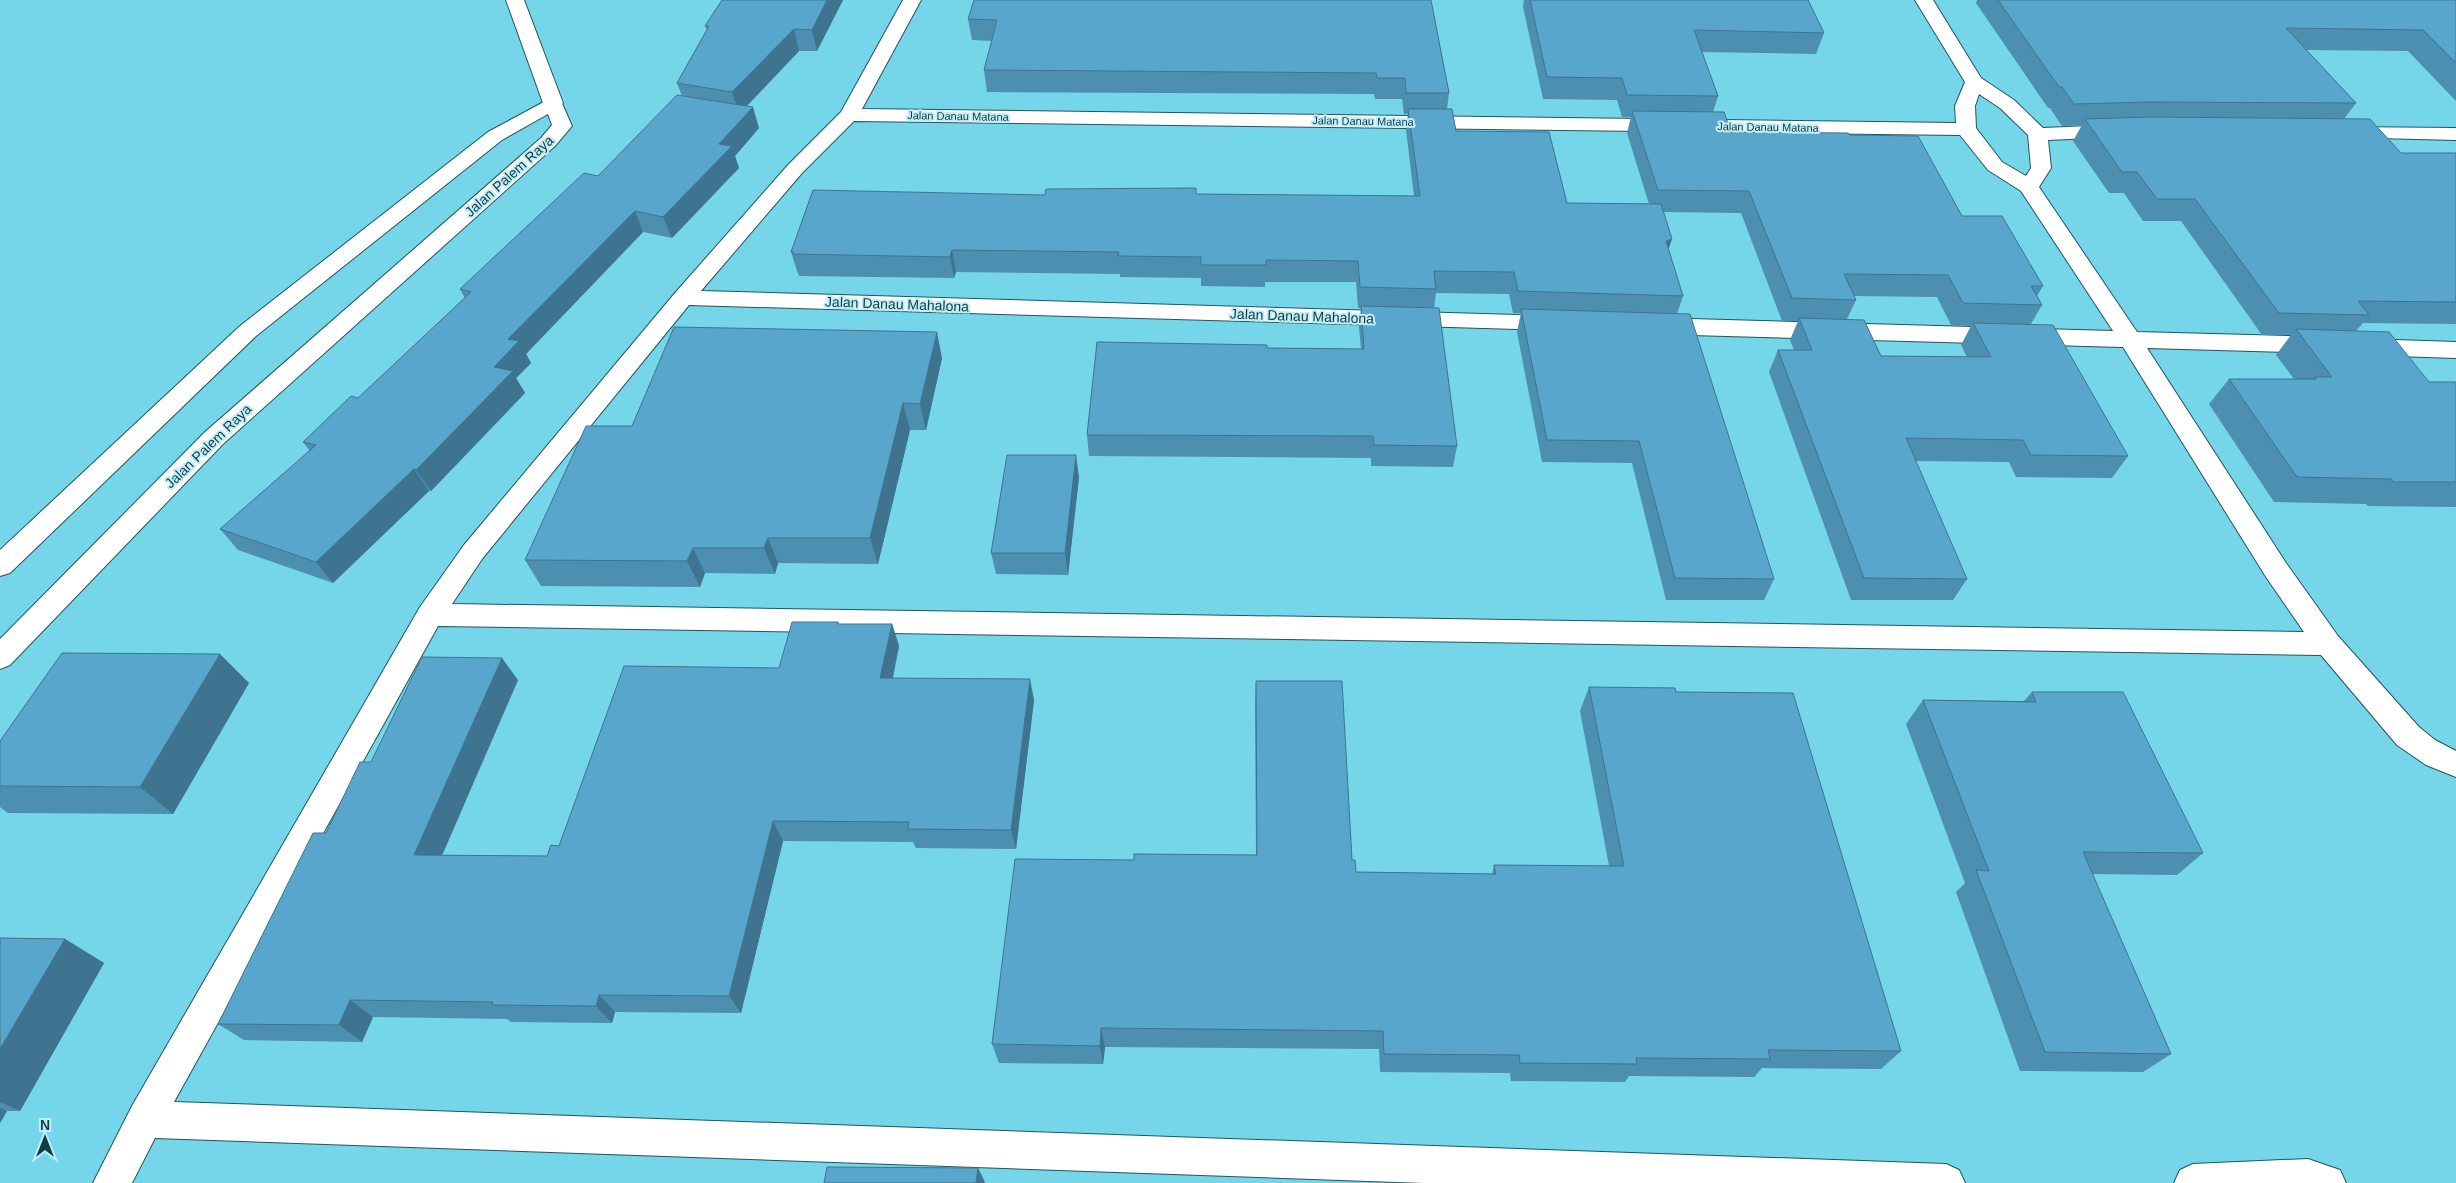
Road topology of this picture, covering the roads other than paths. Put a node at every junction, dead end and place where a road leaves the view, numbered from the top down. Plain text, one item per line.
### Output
1 (515, 0) edge
2 (912, 0) edge
3 (1924, 0) edge
4 (1974, 82) junction
5 (552, 102) junction
6 (849, 115) junction
7 (1966, 129) junction
8 (2137, 131) edge
9 (2326, 133) edge
10 (2038, 134) junction
11 (2456, 134) edge
12 (2029, 187) junction
13 (683, 298) junction
14 (1581, 324) edge
15 (1631, 325) edge
16 (2130, 340) junction
17 (2456, 350) edge
18 (0, 566) edge
19 (430, 615) junction
20 (2328, 644) junction
21 (0, 657) edge
22 (2456, 764) edge
23 (145, 1119) junction
24 (112, 1183) edge
25 (1946, 1183) edge
26 (2193, 1183) edge
27 (2327, 1183) edge

1 - 5 street
2 - 6 street
3 - 4 street
4 - 7 street
4 - 10 street
5 - 18 street
5 - 21 street, Jalan Palem Raya
6 - 7 street, Jalan Danau Matana
6 - 13 street
7 - 12 street
8 - 10 street
9 - 11 street
10 - 12 street
12 - 16 street
13 - 14 street, Jalan Danau Mahalona
13 - 19 street
15 - 16 street
16 - 17 street
16 - 20 street
19 - 20 street
19 - 23 street
20 - 22 street
23 - 24 street
23 - 25 street
26 - 27 street

